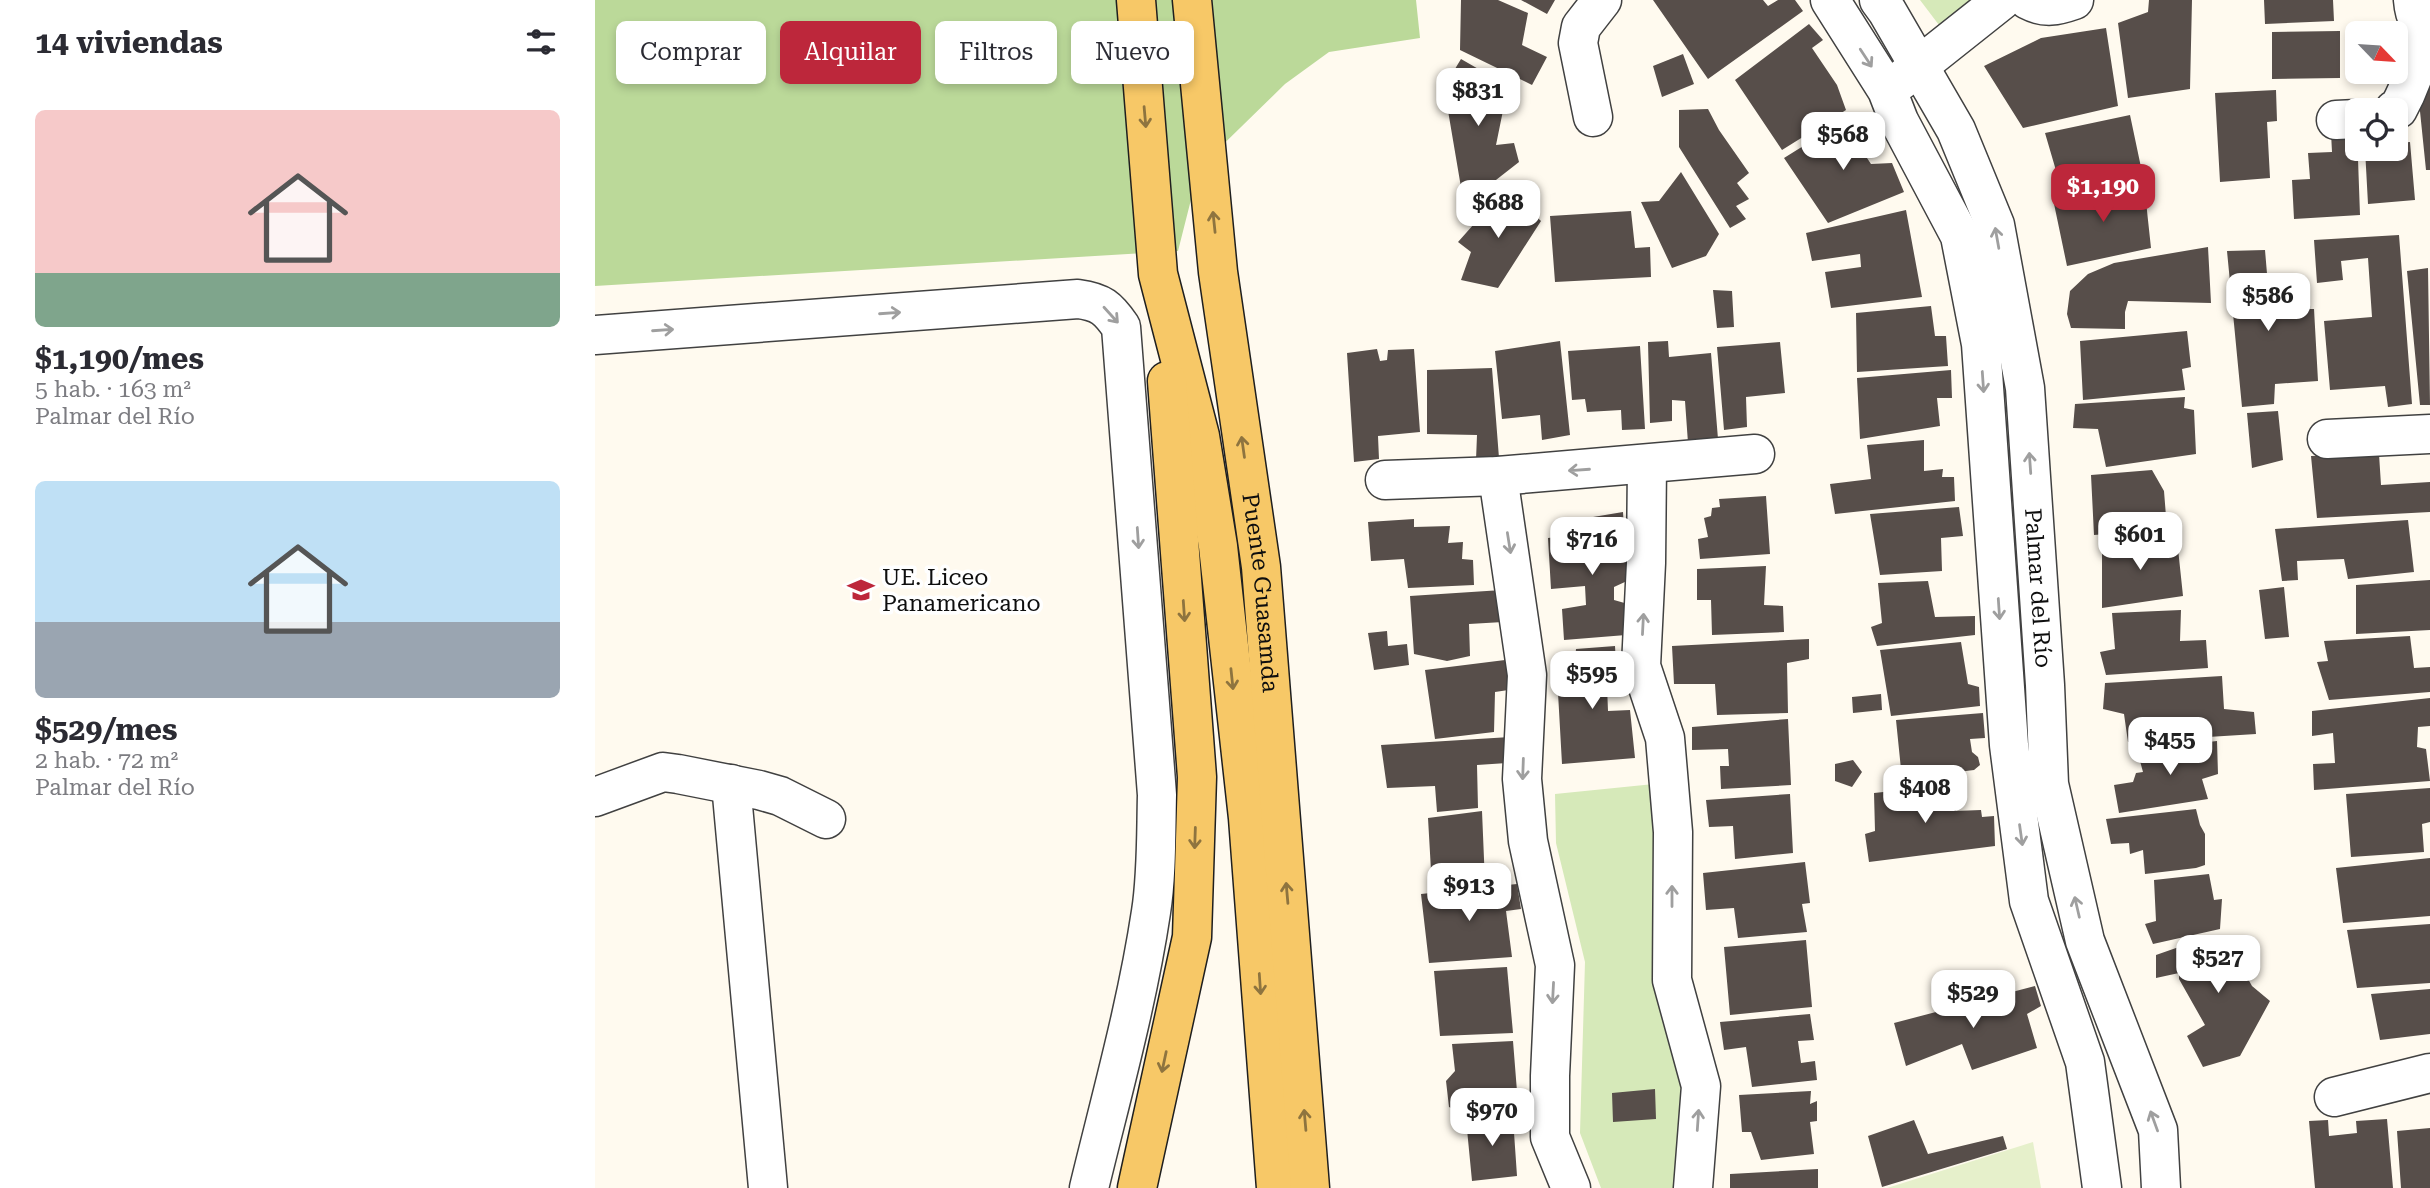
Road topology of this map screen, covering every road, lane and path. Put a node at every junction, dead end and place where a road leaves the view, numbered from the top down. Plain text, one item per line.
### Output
1 (1136, 0) edge
2 (1192, 0) edge
3 (1602, 0) edge
4 (1830, 0) edge
5 (1879, 0) edge
6 (2002, 0) edge
7 (2028, 0) edge
8 (2074, 0) edge
9 (2422, 20) edge
10 (1919, 67) junction
11 (1887, 90) junction
12 (2404, 98) edge
13 (1593, 117) dead end
14 (1159, 274) junction
15 (595, 335) edge
16 (1999, 344) junction
17 (2430, 434) edge
18 (2327, 439) dead end
19 (1755, 454) dead end
20 (1647, 464) junction
21 (1497, 476) junction
22 (1385, 480) dead end
23 (2045, 685) junction
24 (2005, 691) junction
25 (731, 784) junction
26 (595, 797) edge
27 (826, 819) dead end
28 (2126, 1048) junction
29 (2085, 1062) junction
30 (2430, 1073) edge
31 (2334, 1097) dead end
32 (768, 1188) edge
33 (1089, 1188) edge
34 (1137, 1188) edge
35 (1276, 1188) edge
36 (1310, 1188) edge
37 (1571, 1188) edge
38 (1693, 1188) edge
39 (2102, 1188) edge
40 (2161, 1188) edge

1 -> 14 main road, Puente Guasamda
36 -> 2 main road, Puente Guasamda
3 - 13 street
4 -> 11 street, Palmar del Río
5 - 10 street, Palmar del Río
6 - 10 street
7 - 8 street
9 - 12 street
10 - 11 street
16 -> 10 street, Palmar del Río
11 - 16 street, Palmar del Río
14 -> 34 main road, Puente Guasamda
14 -> 35 main road, Puente Guasamda
15 -> 33 street
23 -> 16 street, Palmar del Río
16 -> 24 street, Palmar del Río
17 - 18 street
19 - 20 street
20 -> 21 street
38 -> 20 street
21 - 22 street
21 -> 37 street
23 - 24 street
28 -> 23 street, Palmar del Río
24 -> 29 street, Palmar del Río
25 - 26 street
25 - 27 street
25 - 32 street
28 - 29 street
40 -> 28 street, Palmar del Río
29 - 39 street, Palmar del Río
30 - 31 street

